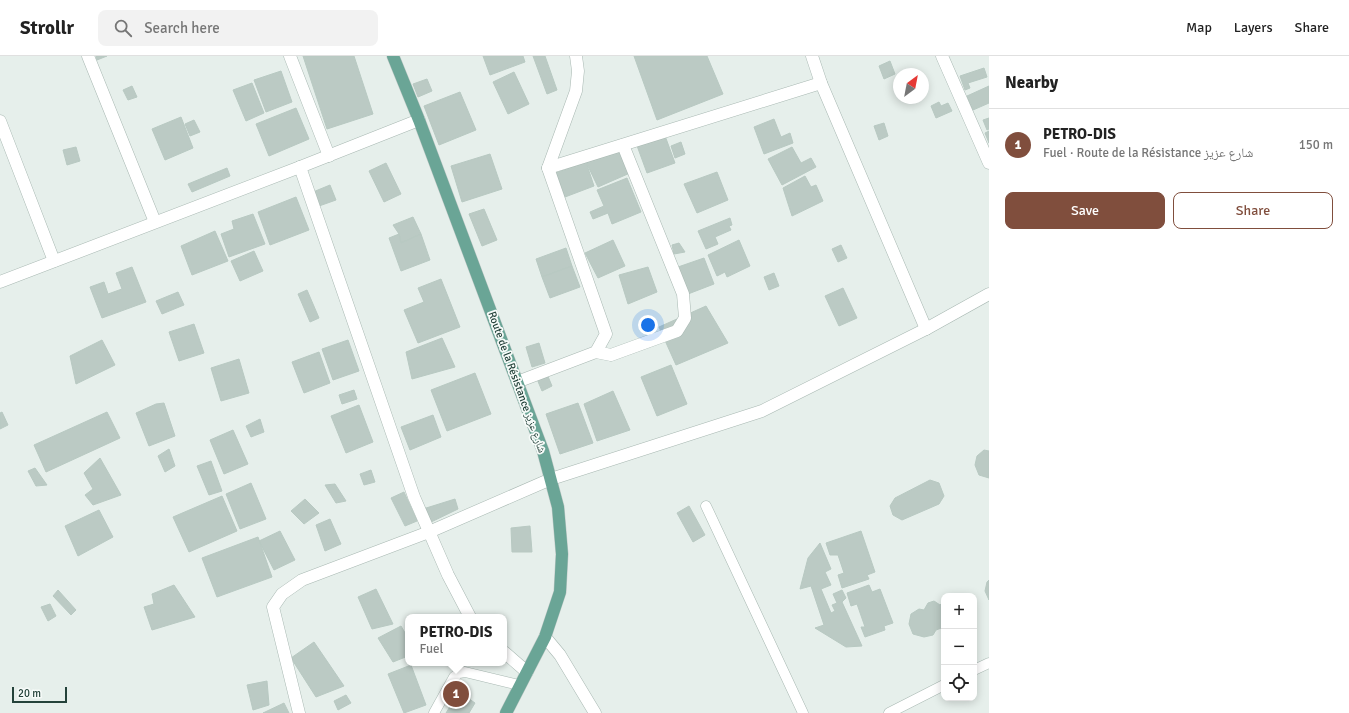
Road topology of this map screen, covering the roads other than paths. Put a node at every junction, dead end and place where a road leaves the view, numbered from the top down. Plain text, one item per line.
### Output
1 (88, 56) edge
2 (290, 56) edge
3 (393, 56) edge
4 (576, 56) edge
5 (812, 56) edge
6 (942, 56) edge
7 (821, 83) junction
8 (419, 120) junction
9 (0, 122) edge
10 (623, 145) junction
11 (329, 156) junction
12 (989, 163) edge
13 (300, 167) junction
14 (548, 168) junction
15 (155, 222) junction
16 (54, 261) junction
17 (0, 282) edge
18 (989, 294) edge
19 (926, 329) junction
20 (596, 352) junction
21 (518, 382) junction
22 (551, 479) junction
23 (706, 506) dead end
24 (429, 532) junction
25 (468, 614) edge
26 (545, 637) junction
27 (507, 655) edge
28 (989, 663) edge
29 (977, 669) edge
30 (527, 672) junction
31 (520, 685) junction
32 (941, 687) edge
33 (299, 713) edge
34 (434, 713) edge
35 (506, 713) edge
36 (595, 713) edge
37 (803, 713) edge
38 (889, 713) edge

1 - 15 street
2 - 11 street
3 - 8 main road, Route de la Résistance شارع عزيز
4 - 14 street
5 - 7 street
6 - 12 street
7 - 10 street
7 - 19 street
8 - 11 street
8 - 21 main road, Route de la Résistance شارع عزيز
9 - 16 street
10 - 14 street
10 - 20 street
11 - 13 street
13 - 15 street
13 - 24 street
14 - 20 street
15 - 16 street
16 - 17 street
18 - 19 street
19 - 22 street
20 - 21 street
21 - 22 main road, Route de la Résistance شارع عزيز
22 - 24 street
22 - 26 main road, Route de la Résistance شارع عزيز
23 - 37 lane
24 - 25 street
24 - 33 street
26 - 30 main road, Route de la Résistance شارع عزيز
26 - 36 street
27 - 30 street
28 - 29 lane
30 - 31 main road, Route de la Résistance شارع عزيز
31 - 34 lane
31 - 35 main road, Route de la Résistance شارع عزيز
32 - 38 lane

